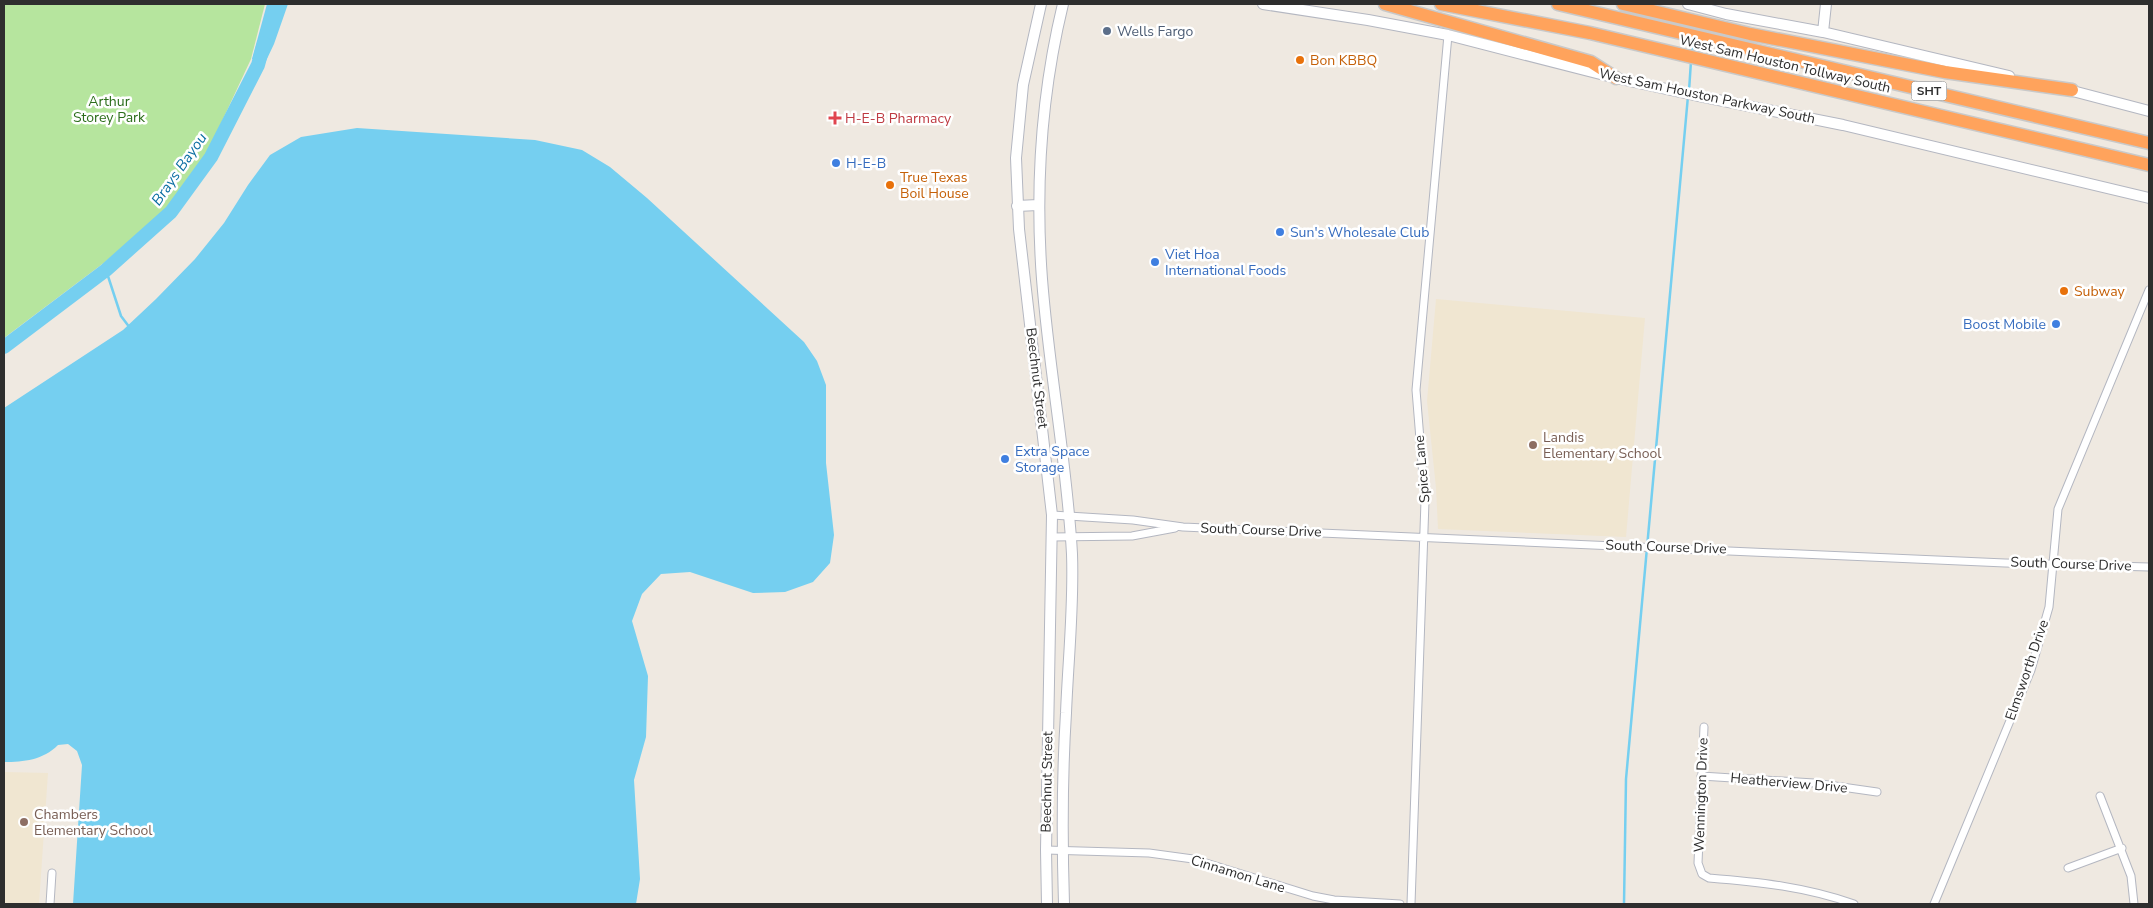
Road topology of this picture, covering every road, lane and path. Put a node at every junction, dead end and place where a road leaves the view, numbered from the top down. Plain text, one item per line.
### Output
1 (1041, 4) edge
2 (1263, 4) edge
3 (1385, 4) edge
4 (1441, 4) edge
5 (1558, 4) edge
6 (1623, 4) edge
7 (1688, 4) edge
8 (1826, 4) edge
9 (1063, 5) edge
10 (1822, 32) junction
11 (1448, 35) junction
12 (1616, 78) junction
13 (2072, 90) junction
14 (2149, 111) edge
15 (2149, 143) edge
16 (2149, 166) edge
17 (2149, 198) edge
18 (1038, 205) junction
19 (1017, 206) junction
20 (2149, 290) edge
21 (1048, 341) junction
22 (1032, 344) junction
23 (1052, 515) junction
24 (1069, 516) junction
25 (1182, 527) junction
26 (1052, 537) junction
27 (1071, 537) junction
28 (1425, 537) junction
29 (2052, 563) junction
30 (2149, 567) edge
31 (1048, 715) junction
32 (1065, 717) junction
33 (1704, 727) dead end
34 (1701, 776) junction
35 (1877, 792) dead end
36 (2100, 796) dead end
37 (2122, 848) junction
38 (1046, 850) junction
39 (1063, 851) junction
40 (2068, 868) dead end
41 (52, 873) dead end
42 (50, 904) edge
43 (1047, 904) edge
44 (1064, 904) edge
45 (1400, 904) edge
46 (1411, 904) edge
47 (1854, 904) edge
48 (1934, 904) edge
49 (2134, 904) edge

1 - 19 main road, Beechnut Street
2 - 11 main road, West Sam Houston Parkway South
3 - 12 highway
4 - 16 highway, West Sam Houston Tollway South / SHT
5 - 15 highway, West Sam Houston Tollway South / SHT
6 - 13 highway
7 - 10 main road
8 - 10 main road
9 - 18 main road, Beechnut Street
10 - 13 main road
11 - 12 main road, West Sam Houston Parkway South
11 - 28 street, Spice Lane
12 - 17 main road, West Sam Houston Parkway South
13 - 14 main road
18 - 19 main road
18 - 21 main road, Beechnut Street
19 - 22 main road, Beechnut Street
20 - 29 street, Elmsworth Drive
21 - 22 main road
21 - 24 main road, Beechnut Street
22 - 23 main road, Beechnut Street
23 - 24 street, South Course Drive
23 - 26 main road, Beechnut Street
24 - 25 street, South Course Drive
24 - 27 main road, Beechnut Street
25 - 27 street, South Course Drive
25 - 28 street, South Course Drive
26 - 27 street, South Course Drive
26 - 31 main road, Beechnut Street
27 - 32 main road, Beechnut Street
28 - 29 street, South Course Drive
28 - 46 street, Spice Lane
29 - 30 street, South Course Drive
29 - 48 street, Elmsworth Drive
31 - 32 main road
31 - 38 main road, Beechnut Street
32 - 39 main road, Beechnut Street
33 - 34 street, Wennington Drive
34 - 35 street, Heatherview Drive
34 - 47 street, Wennington Drive
36 - 37 street
37 - 40 street
37 - 49 street
38 - 39 street, Cinnamon Lane
38 - 43 main road, Beechnut Street
39 - 44 main road, Beechnut Street
39 - 45 street, Cinnamon Lane
41 - 42 street

